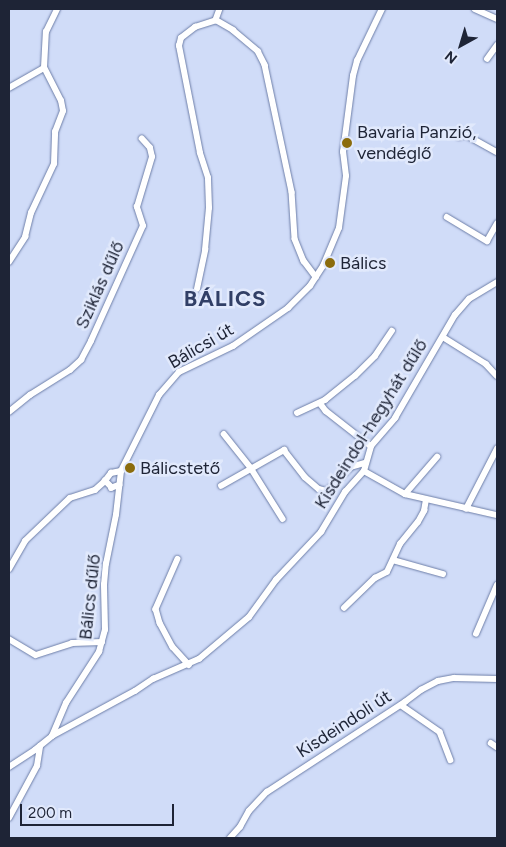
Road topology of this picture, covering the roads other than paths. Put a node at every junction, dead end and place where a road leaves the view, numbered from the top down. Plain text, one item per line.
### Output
1 (57, 9) edge
2 (220, 9) edge
3 (382, 9) edge
4 (475, 9) edge
5 (497, 19) edge
6 (216, 20) junction
7 (497, 45) edge
8 (487, 59) dead end
9 (44, 68) junction
10 (9, 88) edge
11 (459, 137) dead end
12 (142, 139) dead end
13 (497, 152) edge
14 (447, 217) dead end
15 (497, 224) edge
16 (9, 262) edge
17 (316, 277) junction
18 (497, 282) edge
19 (197, 289) dead end
20 (392, 331) dead end
21 (442, 337) junction
22 (497, 376) edge
23 (320, 403) junction
24 (9, 412) edge
25 (297, 413) dead end
26 (224, 434) dead end
27 (371, 446) junction
28 (497, 449) edge
29 (437, 457) dead end
30 (365, 463) junction
31 (250, 468) junction
32 (121, 471) junction
33 (364, 471) junction
34 (105, 481) junction
35 (120, 485) junction
36 (221, 486) dead end
37 (405, 494) junction
38 (426, 500) junction
39 (466, 509) junction
40 (497, 515) edge
41 (284, 520) dead end
42 (178, 559) dead end
43 (393, 560) junction
44 (9, 569) edge
45 (443, 574) dead end
46 (497, 585) edge
47 (344, 608) dead end
48 (476, 634) dead end
49 (9, 639) edge
50 (102, 642) junction
51 (189, 665) junction
52 (497, 679) edge
53 (401, 705) junction
54 (52, 736) junction
55 (491, 744) dead end
56 (40, 746) junction
57 (497, 748) edge
58 (451, 760) dead end
59 (9, 767) edge
60 (9, 818) edge
61 (230, 838) edge

1 - 9 street
2 - 6 street
3 - 17 street, Bálicsi út
4 - 5 street
6 - 17 street
6 - 19 street
7 - 8 street
9 - 10 street
9 - 16 street
11 - 13 street
12 - 24 street, Sziklás dűlő
14 - 15 street
17 - 32 street, Bálicsi út
18 - 21 street, Kisdeindol-hegyhát dűlő
20 - 23 street
21 - 22 street
21 - 27 street, Kisdeindol-hegyhát dűlő
23 - 25 street
23 - 27 street
26 - 31 street
27 - 30 street, Kisdeindol-hegyhát dűlő
28 - 39 street
29 - 37 street
30 - 31 street
30 - 33 street, Kisdeindol-hegyhát dűlő
31 - 36 street
31 - 41 street
32 - 34 street
32 - 35 street, Bálicsi út
33 - 37 street
33 - 51 street, Kisdeindol-hegyhát dűlő
34 - 35 street
34 - 44 street
35 - 50 street, Bálics dűlő
37 - 38 street
38 - 39 street
38 - 43 street
39 - 40 street
42 - 51 street
43 - 45 street
43 - 47 street
46 - 48 street
49 - 50 street
50 - 54 street, Bálics dűlő
51 - 54 street, Kisdeindol-hegyhát dűlő
52 - 53 street, Kisdeindoli út
53 - 58 street
53 - 61 street, Kisdeindoli út
54 - 56 street, Bálics dűlő
55 - 57 street
56 - 59 street, Bálics dűlő
56 - 60 street

